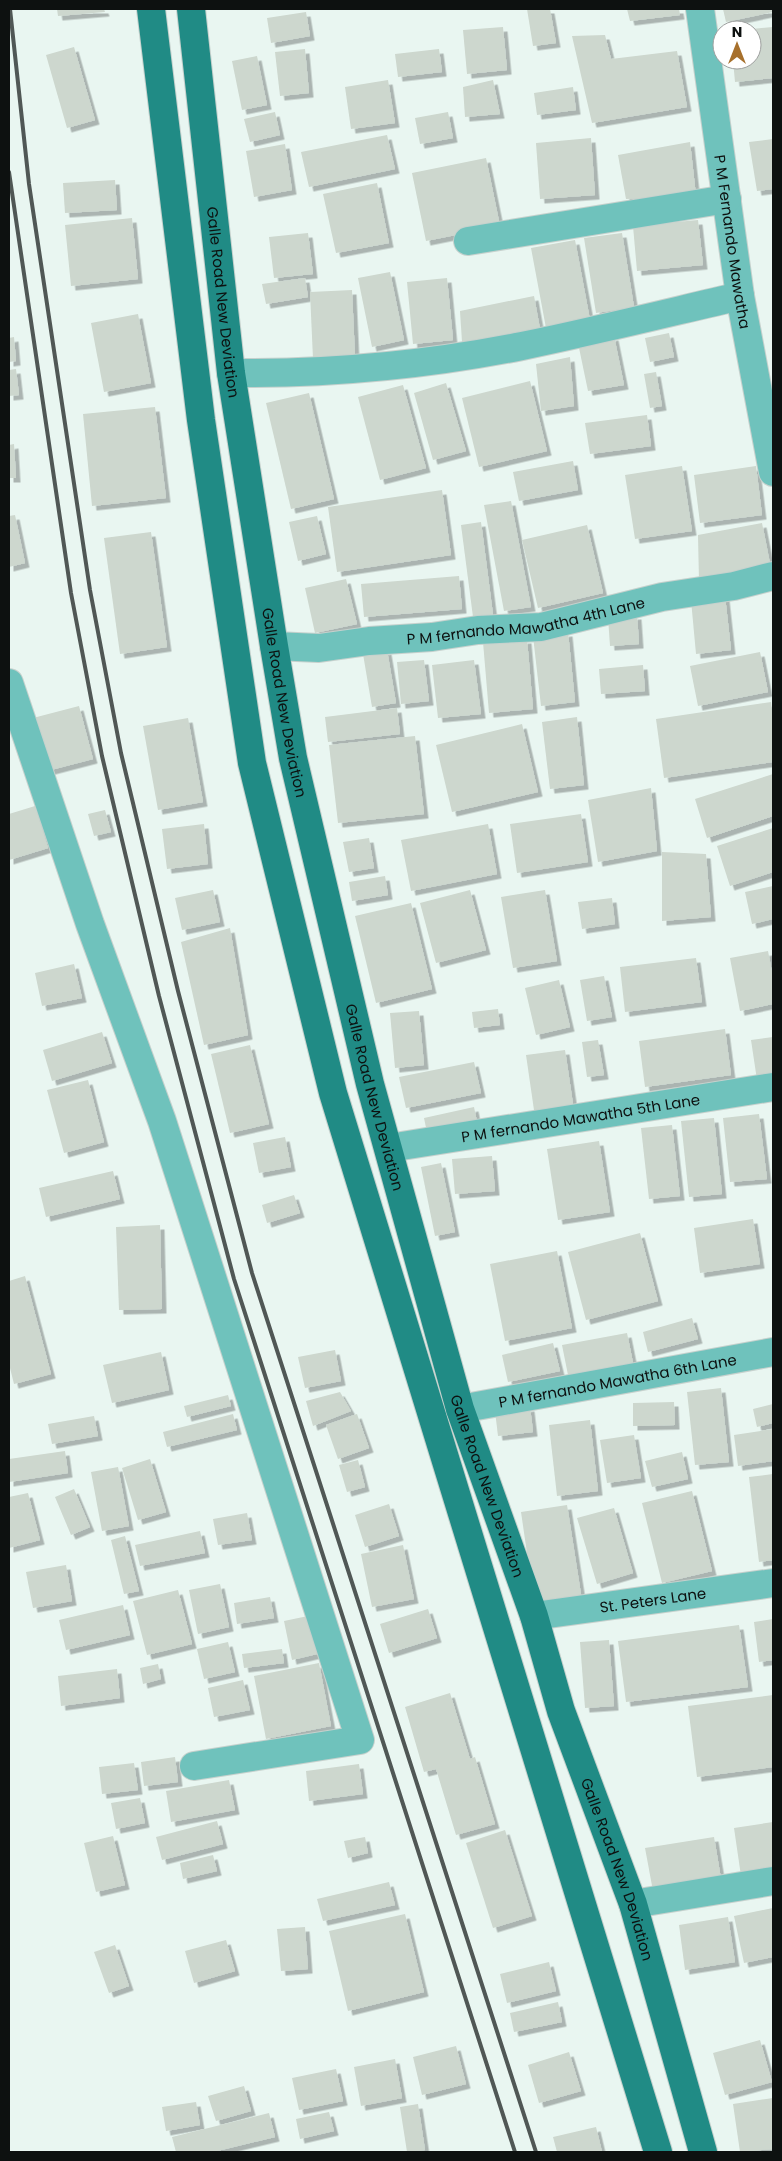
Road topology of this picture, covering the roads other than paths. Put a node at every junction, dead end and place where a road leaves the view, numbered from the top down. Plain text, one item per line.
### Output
1 (151, 9) edge
2 (191, 9) edge
3 (700, 9) edge
4 (727, 199) junction
5 (468, 241) dead end
6 (740, 296) junction
7 (231, 373) junction
8 (773, 472) edge
9 (773, 576) edge
10 (274, 646) junction
11 (9, 682) edge
12 (773, 1087) edge
13 (389, 1148) junction
14 (773, 1352) edge
15 (460, 1409) junction
16 (773, 1583) edge
17 (534, 1616) junction
18 (194, 1766) dead end
19 (773, 1881) edge
20 (632, 1904) junction
21 (658, 2152) edge
22 (703, 2152) edge

1 - 21 main road, Galle Road New Deviation
2 - 7 main road, Galle Road New Deviation
3 - 4 street, P M Fernando Mawatha
4 - 5 street
4 - 6 street, P M Fernando Mawatha
6 - 7 street
6 - 8 street, P M Fernando Mawatha
7 - 10 main road, Galle Road New Deviation
9 - 10 street, P M fernando Mawatha 4th Lane
10 - 13 main road, Galle Road New Deviation
11 - 18 street
12 - 13 street, P M fernando Mawatha 5th Lane
13 - 15 main road, Galle Road New Deviation
14 - 15 street, P M fernando Mawatha 6th Lane
15 - 17 main road, Galle Road New Deviation
16 - 17 street, St. Peters Lane
17 - 20 main road, Galle Road New Deviation
19 - 20 street
20 - 22 main road, Galle Road New Deviation

